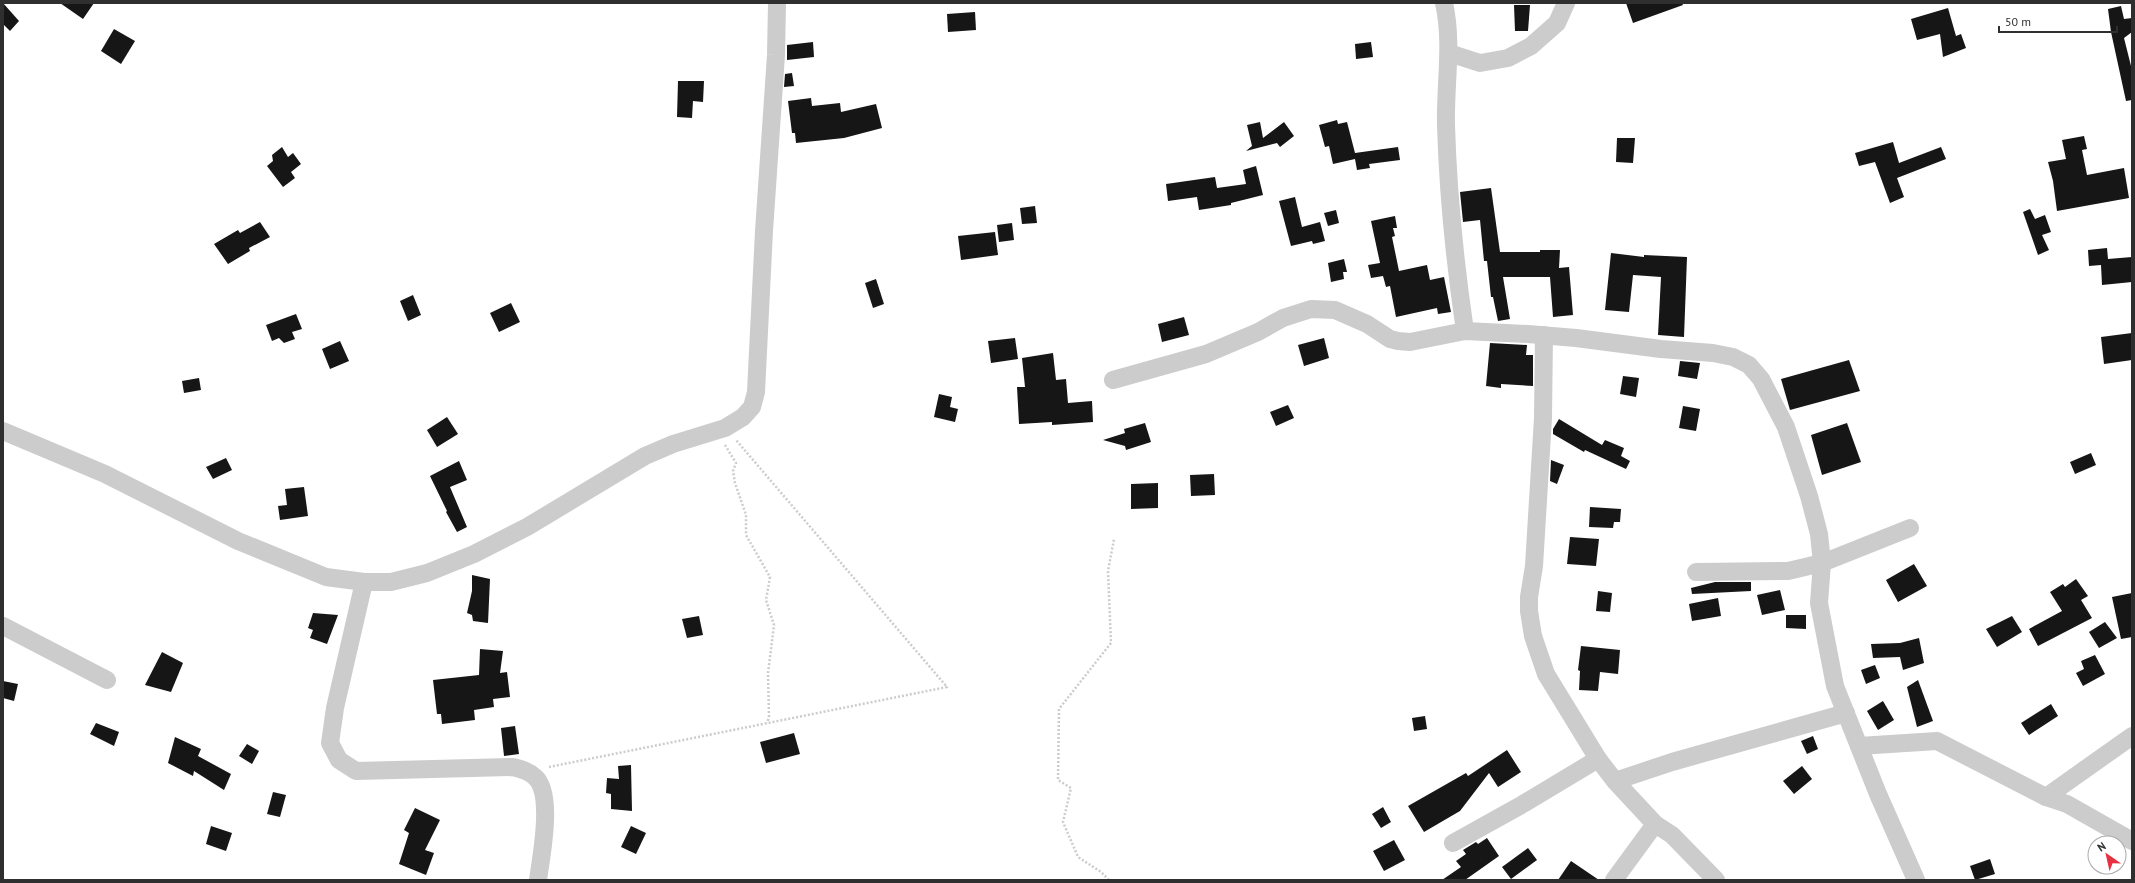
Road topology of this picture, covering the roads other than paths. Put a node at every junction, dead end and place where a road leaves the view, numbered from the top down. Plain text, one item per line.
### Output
1 (777, 3) edge
2 (1444, 3) edge
3 (1566, 3) edge
4 (1449, 53) junction
5 (1465, 331) junction
6 (1544, 335) junction
7 (1113, 380) dead end
8 (3, 431) edge
9 (1910, 528) dead end
10 (1822, 563) junction
11 (1696, 572) dead end
12 (364, 582) junction
13 (3, 626) edge
14 (107, 680) dead end
15 (1846, 713) junction
16 (2132, 736) edge
17 (1859, 746) junction
18 (1598, 759) junction
19 (1615, 781) junction
20 (2046, 797) junction
21 (1655, 824) junction
22 (2132, 841) edge
23 (1452, 843) dead end
24 (538, 880) edge
25 (1614, 880) edge
26 (1716, 880) edge
27 (1916, 880) edge

1 - 12 street
2 - 4 street
3 - 4 street
4 - 5 street
5 - 6 street
5 - 7 street
6 - 10 street
6 - 18 street
8 - 12 street
9 - 10 street
10 - 11 street
10 - 15 street
12 - 24 street
13 - 14 street
15 - 17 street
15 - 19 street
16 - 20 street
17 - 20 street
17 - 27 street
18 - 19 street
18 - 23 street
19 - 21 street
20 - 22 street
21 - 25 street
21 - 26 street

